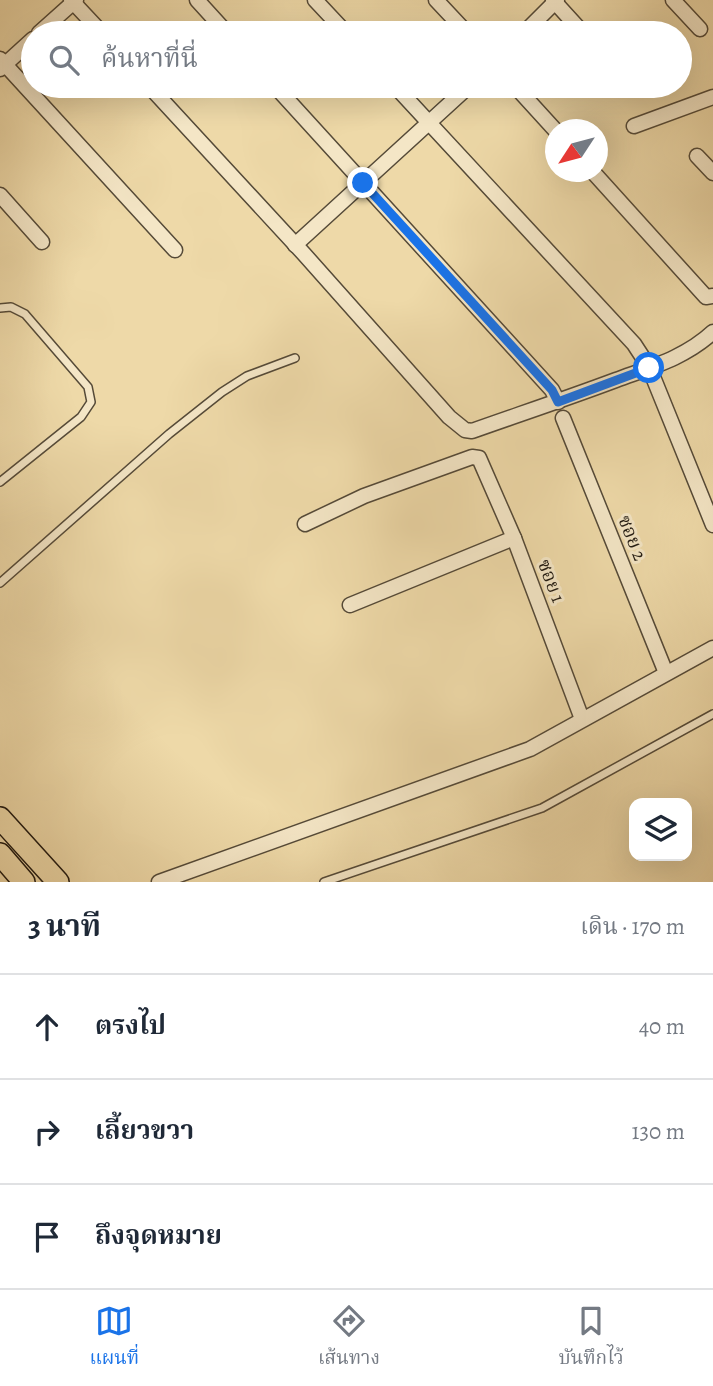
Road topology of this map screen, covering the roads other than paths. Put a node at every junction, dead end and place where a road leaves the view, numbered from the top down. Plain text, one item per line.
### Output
1 (197, 0) edge
2 (315, 0) edge
3 (436, 0) edge
4 (673, 0) edge
5 (73, 1) edge
6 (555, 1) edge
7 (52, 21) edge
8 (91, 21) edge
9 (216, 21) edge
10 (335, 21) edge
11 (456, 21) edge
12 (536, 21) edge
13 (572, 21) edge
14 (700, 29) dead end
15 (21, 49) edge
16 (2, 64) edge
17 (21, 84) edge
18 (713, 97) edge
19 (34, 98) edge
20 (160, 98) edge
21 (286, 98) edge
22 (406, 98) edge
23 (456, 98) edge
24 (526, 98) edge
25 (545, 120) edge
26 (429, 122) junction
27 (634, 126) dead end
28 (697, 156) dead end
29 (713, 173) edge
30 (602, 182) edge
31 (363, 183) junction
32 (0, 195) edge
33 (42, 242) dead end
34 (295, 245) junction
35 (175, 250) dead end
36 (713, 296) edge
37 (0, 308) edge
38 (713, 332) edge
39 (295, 359) dead end
40 (649, 368) junction
41 (558, 402) junction
42 (563, 418) dead end
43 (0, 482) edge
44 (305, 524) dead end
45 (713, 525) edge
46 (514, 538) junction
47 (0, 583) edge
48 (349, 605) dead end
49 (713, 648) edge
50 (666, 673) junction
51 (713, 714) edge
52 (582, 719) junction
53 (0, 818) edge
54 (0, 854) edge
55 (24, 882) edge
56 (58, 882) edge
57 (159, 882) edge
58 (324, 882) edge

1 - 9 street
2 - 10 street
3 - 11 street
4 - 14 street
5 - 7 street
5 - 8 street
6 - 12 street
6 - 13 street
15 - 16 street
16 - 17 street
18 - 27 street
19 - 35 street
20 - 34 street
21 - 31 street
22 - 26 street
23 - 26 street
24 - 25 street
26 - 31 street
26 - 40 street
28 - 29 street
30 - 36 street
31 - 34 street
31 - 41 street
32 - 33 street
34 - 41 street
37 - 43 lane
38 - 40 street
39 - 47 lane
40 - 41 street
40 - 45 street
42 - 50 street, ซอย 2
44 - 46 street, ซอย 1
46 - 48 street
46 - 52 street, ซอย 1
49 - 50 street
50 - 52 street
51 - 58 lane
52 - 57 street
53 - 56 main road
54 - 55 main road

